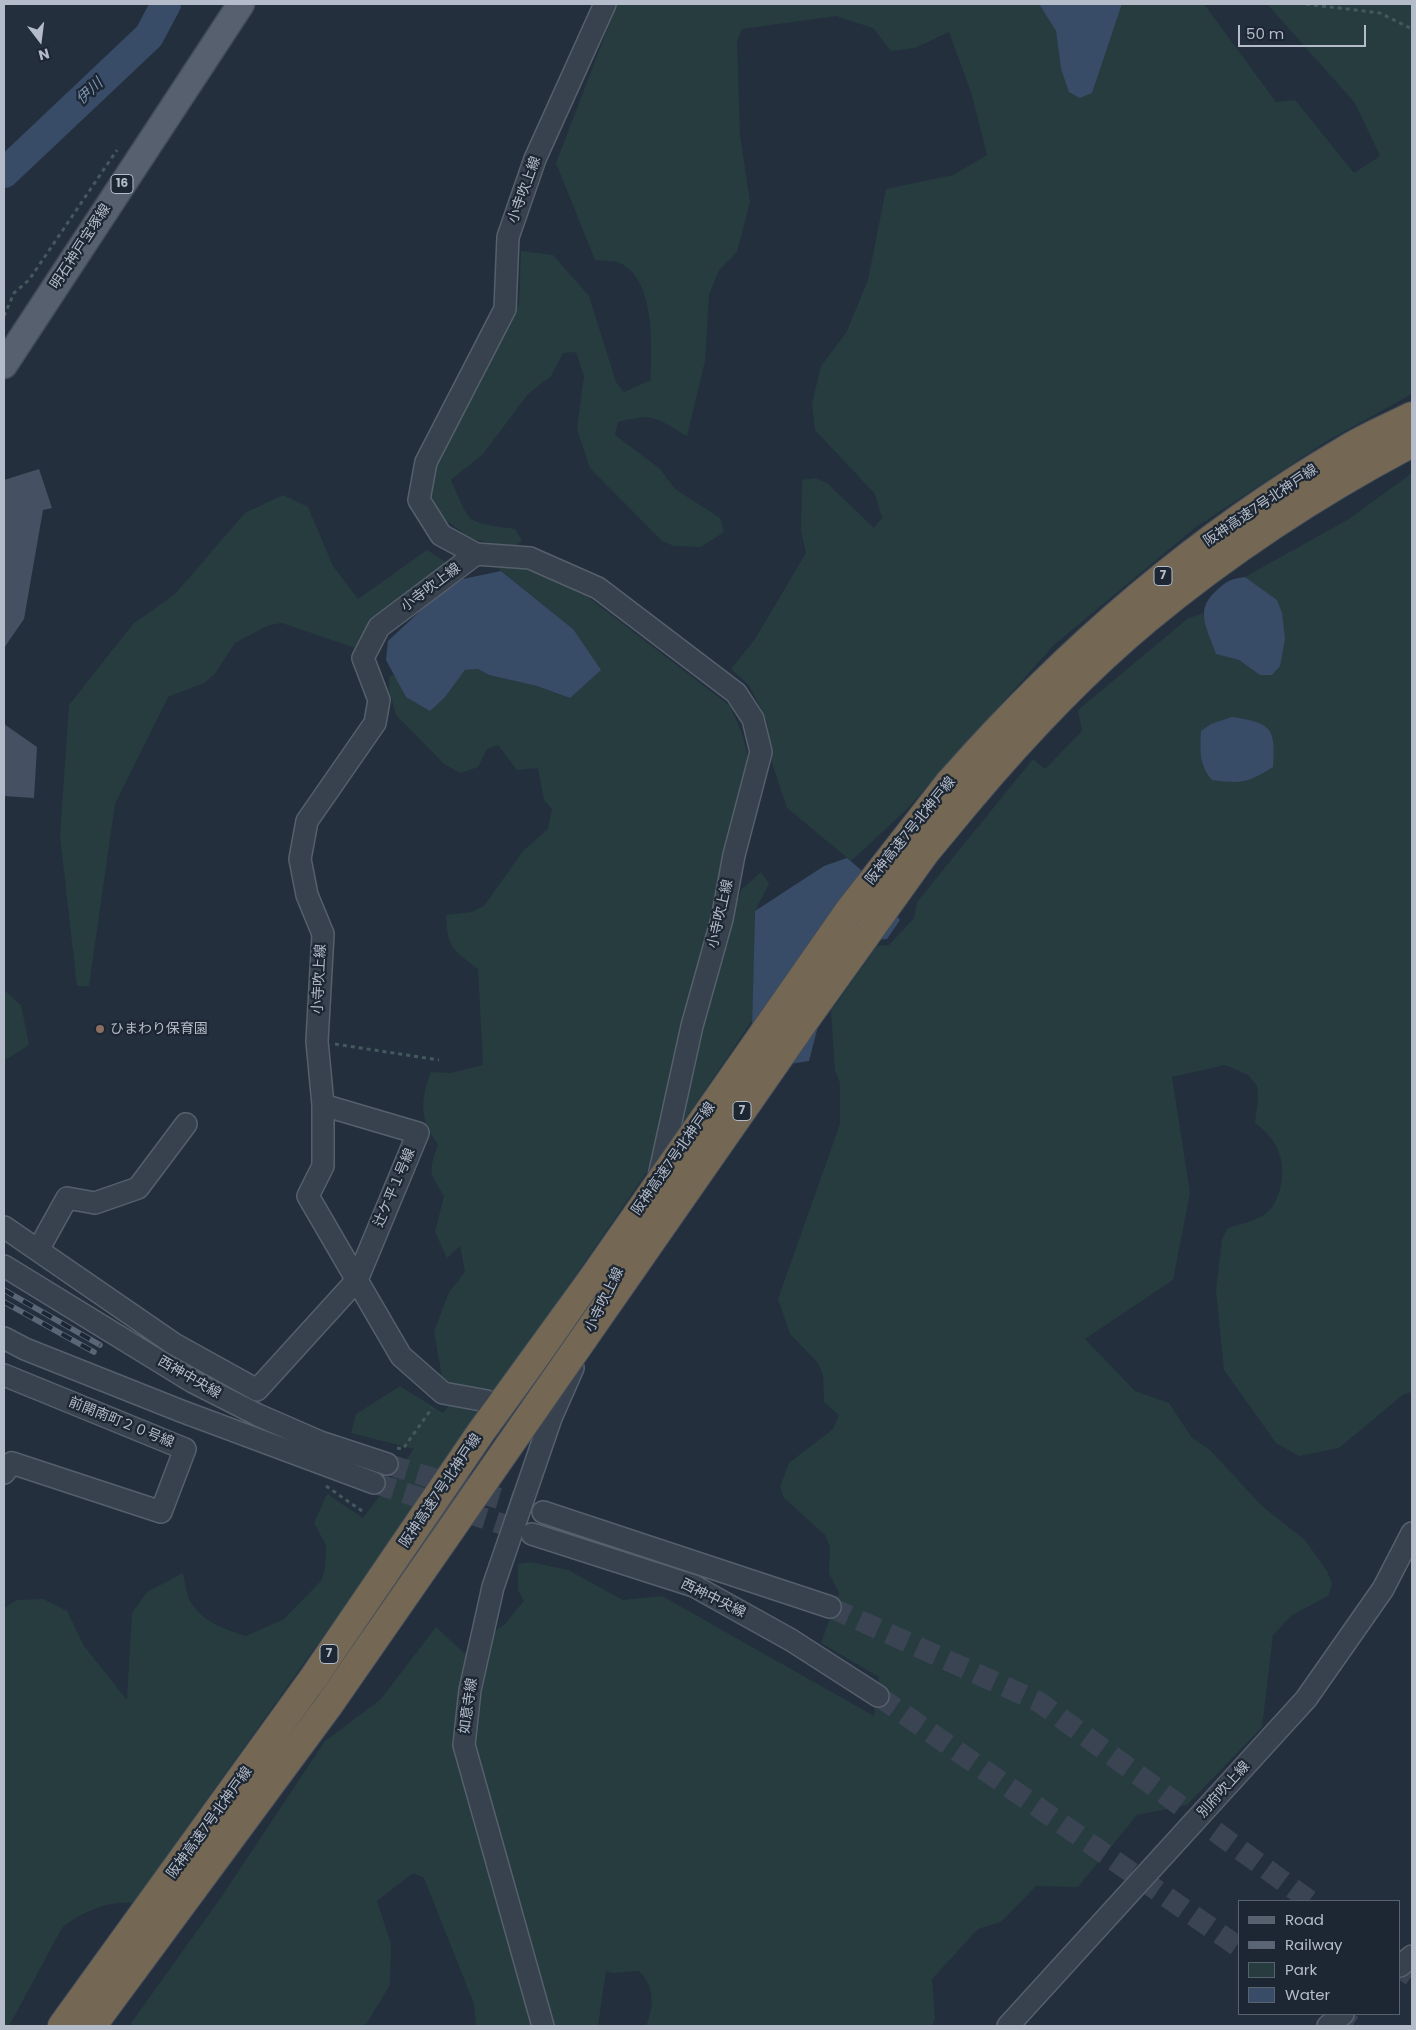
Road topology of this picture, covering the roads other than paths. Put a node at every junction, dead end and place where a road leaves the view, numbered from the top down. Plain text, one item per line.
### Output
1 (241, 4) edge
2 (605, 4) edge
3 (4, 364) edge
4 (1412, 416) edge
5 (1412, 443) edge
6 (476, 554) junction
7 (959, 792) junction
8 (323, 1106) junction
9 (186, 1124) dead end
10 (4, 1227) edge
11 (4, 1249) edge
12 (38, 1250) junction
13 (4, 1266) edge
14 (357, 1280) junction
15 (4, 1338) edge
16 (4, 1348) edge
17 (153, 1357) junction
18 (4, 1375) edge
19 (487, 1401) dead end
20 (181, 1411) junction
21 (551, 1418) joint
22 (387, 1464) tunnel mouth
23 (4, 1473) edge
24 (374, 1483) tunnel mouth
25 (543, 1512) tunnel mouth
26 (1412, 1533) edge
27 (532, 1534) tunnel mouth
28 (830, 1607) tunnel mouth
29 (878, 1696) tunnel mouth
30 (1412, 1956) edge
31 (1401, 1965) edge
32 (1342, 2015) edge
33 (62, 2026) edge
34 (92, 2026) edge
35 (543, 2026) edge
36 (1008, 2026) edge
37 (1328, 2026) edge

1 - 3 main road, 明石神戸宝塚線 / 16
2 - 6 street, 小寺吹上線
4 - 7 highway, 阪神高速7号北神戸線 / 7
5 - 7 highway, 阪神高速7号北神戸線 / 7
6 - 8 street, 小寺吹上線
6 - 21 street, 小寺吹上線
7 - 33 highway, 阪神高速7号北神戸線 / 7, bridge
7 - 34 highway, 阪神高速7号北神戸線 / 7, bridge
8 - 14 street, 小寺吹上線
8 - 14 street, 辻ケ平１号線
9 - 12 street
10 - 12 street
11 - 17 street
12 - 14 street
13 - 17 street, 西神中央線
14 - 19 street, 小寺吹上線
15 - 20 street, 西神中央線
16 - 20 street
17 - 22 street, 西神中央線
18 - 23 street, 前開南町２０号線
20 - 24 street, 西神中央線
21 - 35 street, 如意寺線
25 - 28 street, 西神中央線
26 - 36 street, 別府吹上線
27 - 29 street, 西神中央線
30 - 31 street
32 - 37 street

